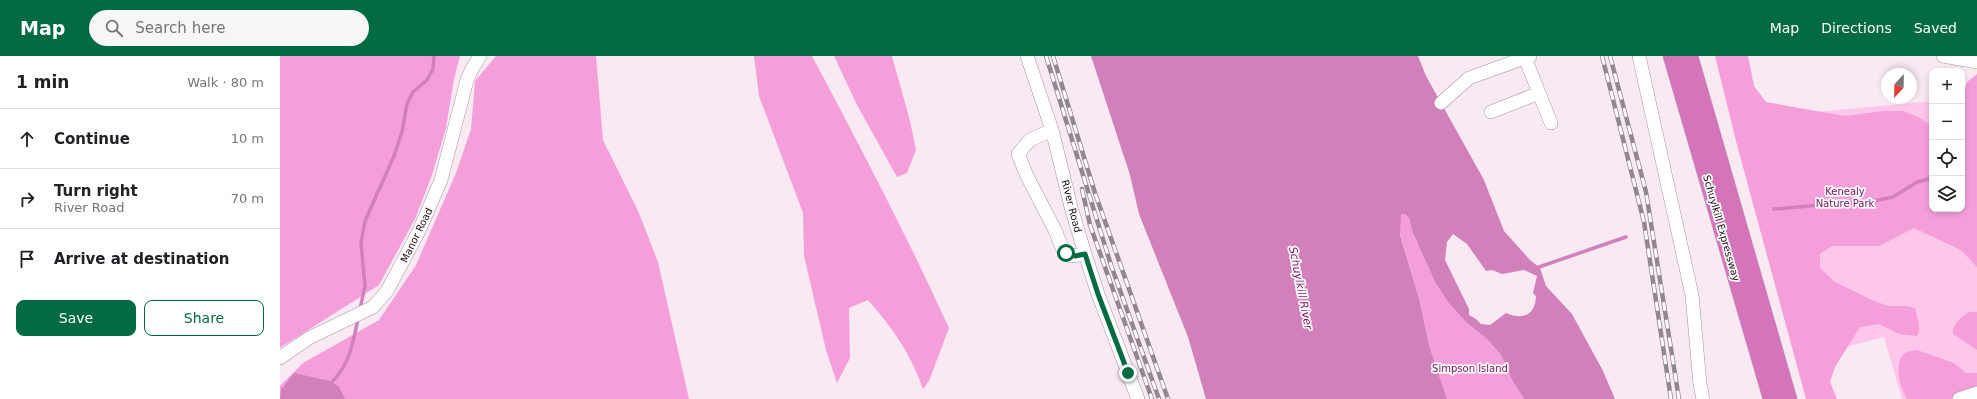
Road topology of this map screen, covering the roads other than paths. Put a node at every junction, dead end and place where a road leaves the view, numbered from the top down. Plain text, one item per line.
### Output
1 (480, 56) edge
2 (1027, 56) edge
3 (1639, 56) edge
4 (1672, 56) edge
5 (1689, 56) edge
6 (1943, 56) edge
7 (1527, 57) edge
8 (1977, 62) edge
9 (1539, 93) junction
10 (1441, 103) dead end
11 (1491, 112) dead end
12 (1551, 123) dead end
13 (1052, 130) junction
14 (1717, 182) junction
15 (1085, 254) junction
16 (1747, 285) junction
17 (280, 358) edge
18 (1977, 393) edge
19 (1138, 399) edge
20 (1703, 399) edge
21 (1772, 399) edge
22 (1788, 399) edge
23 (1960, 399) edge

1 - 17 street, Manor Road
2 - 13 street, River Road
3 - 20 street
4 - 14 highway, Schuylkill Expressway
5 - 14 highway, Schuylkill Expressway
6 - 8 street
7 - 9 street
7 - 10 street
9 - 11 street
9 - 12 street
13 - 15 street, River Road
13 - 15 street
14 - 16 highway, Schuylkill Expressway
15 - 19 street, River Road
16 - 21 highway, Schuylkill Expressway
16 - 22 highway, Schuylkill Expressway
18 - 23 street

